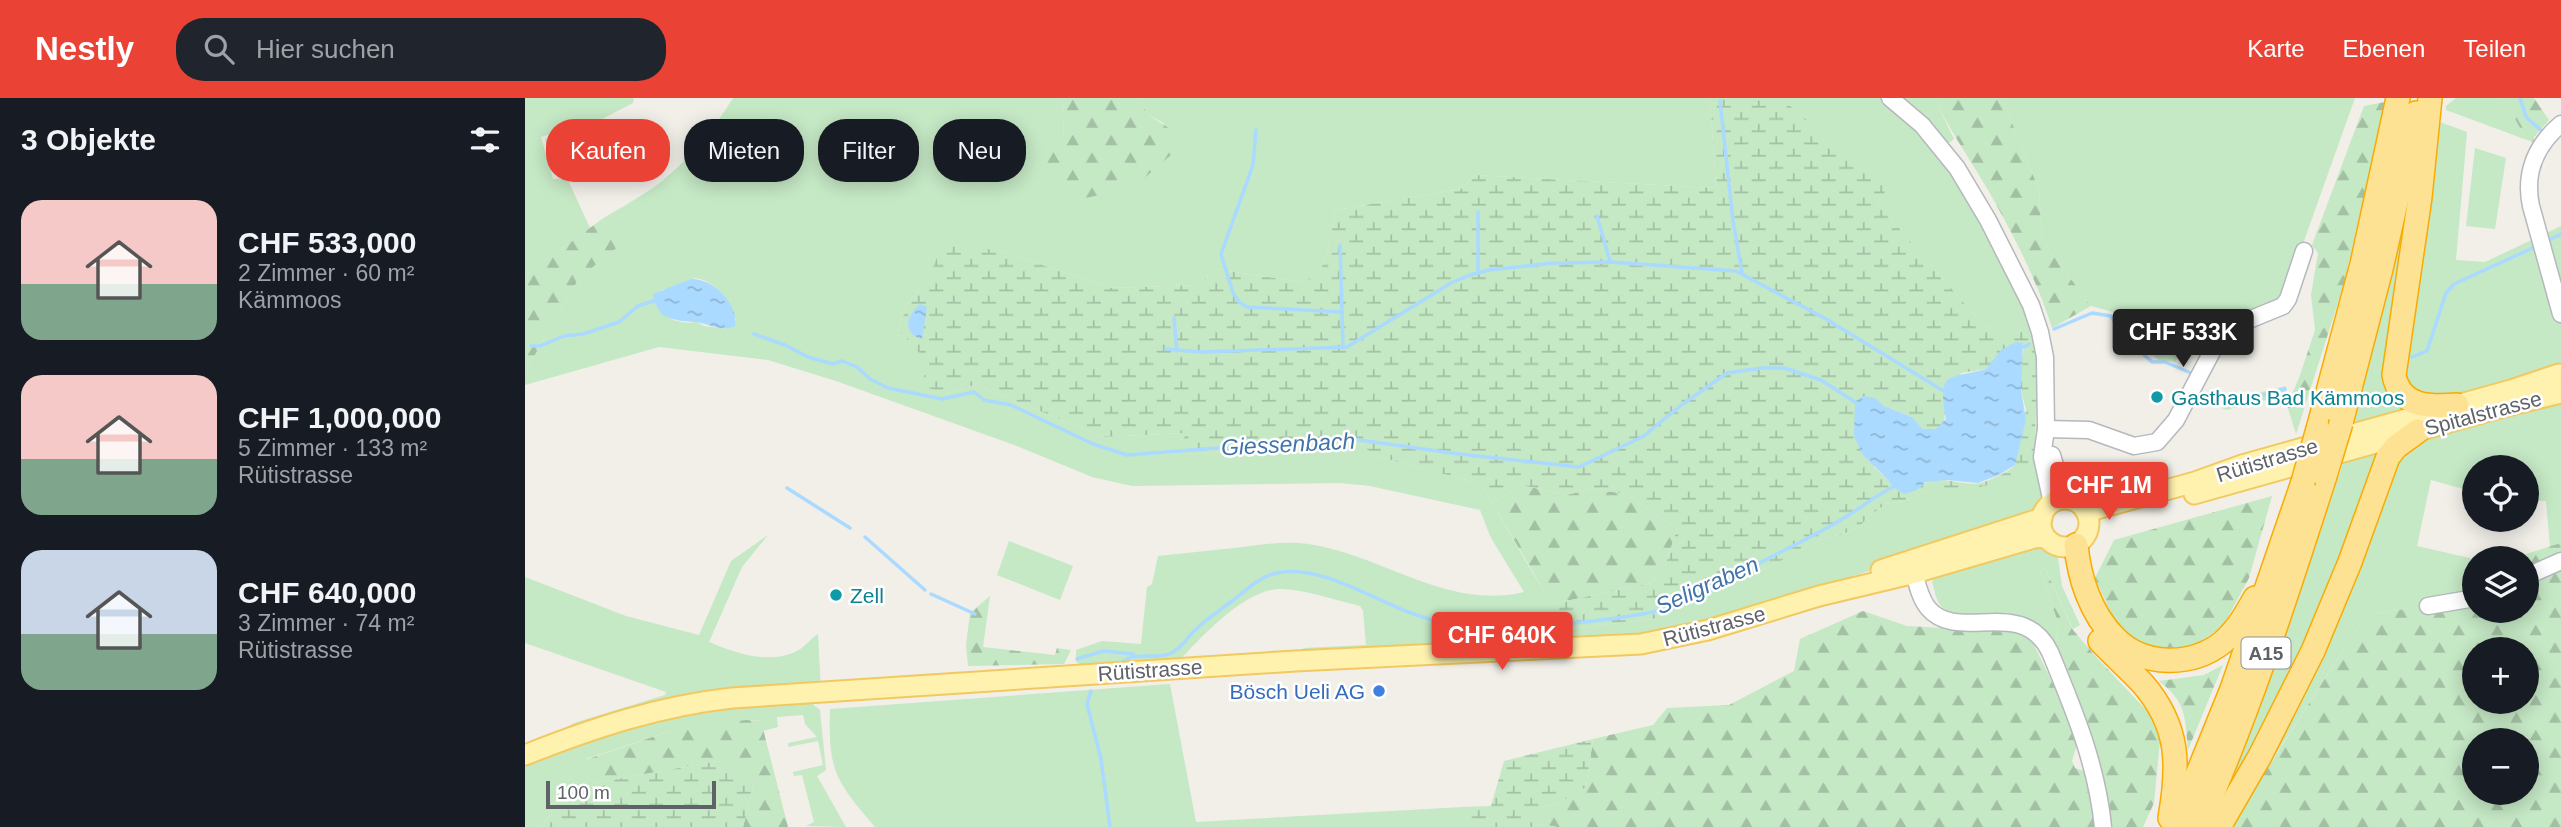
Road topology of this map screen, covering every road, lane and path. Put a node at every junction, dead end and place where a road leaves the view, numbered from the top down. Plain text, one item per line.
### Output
1 (1890, 98) edge
2 (2398, 98) edge
3 (2419, 98) edge
4 (2430, 98) edge
5 (2560, 125) edge
6 (2304, 251) dead end
7 (2558, 291) edge
8 (2561, 314) edge
9 (2560, 379) edge
10 (2457, 405) junction
11 (2410, 428) junction
12 (2046, 429) junction
13 (2088, 518) junction
14 (2056, 525) junction
15 (2284, 539) junction
16 (2561, 561) edge
17 (1913, 566) junction
18 (2539, 571) edge
19 (2462, 600) edge
20 (2428, 606) dead end
21 (525, 755) edge
22 (2103, 827) edge
23 (2169, 827) edge
24 (2176, 827) edge
25 (2198, 827) edge
26 (2219, 827) edge

1 - 12 street
2 - 15 highway, A15, bridge
3 - 25 highway, A15, bridge
4 - 10 highway
5 - 7 street
6 - 12 street
7 - 8 street
9 - 10 main road, Spitalstrasse
9 - 11 main road, Spitalstrasse
10 - 11 main road, Spitalstrasse
11 - 13 main road, Rütistrasse
11 - 26 highway
12 - 14 street
13 - 14 main road
13 - 14 main road
14 - 15 highway
14 - 17 main road, Rütistrasse
14 - 23 highway
15 - 24 highway, A15
16 - 18 street
17 - 21 main road, Rütistrasse
17 - 22 street
19 - 20 street

